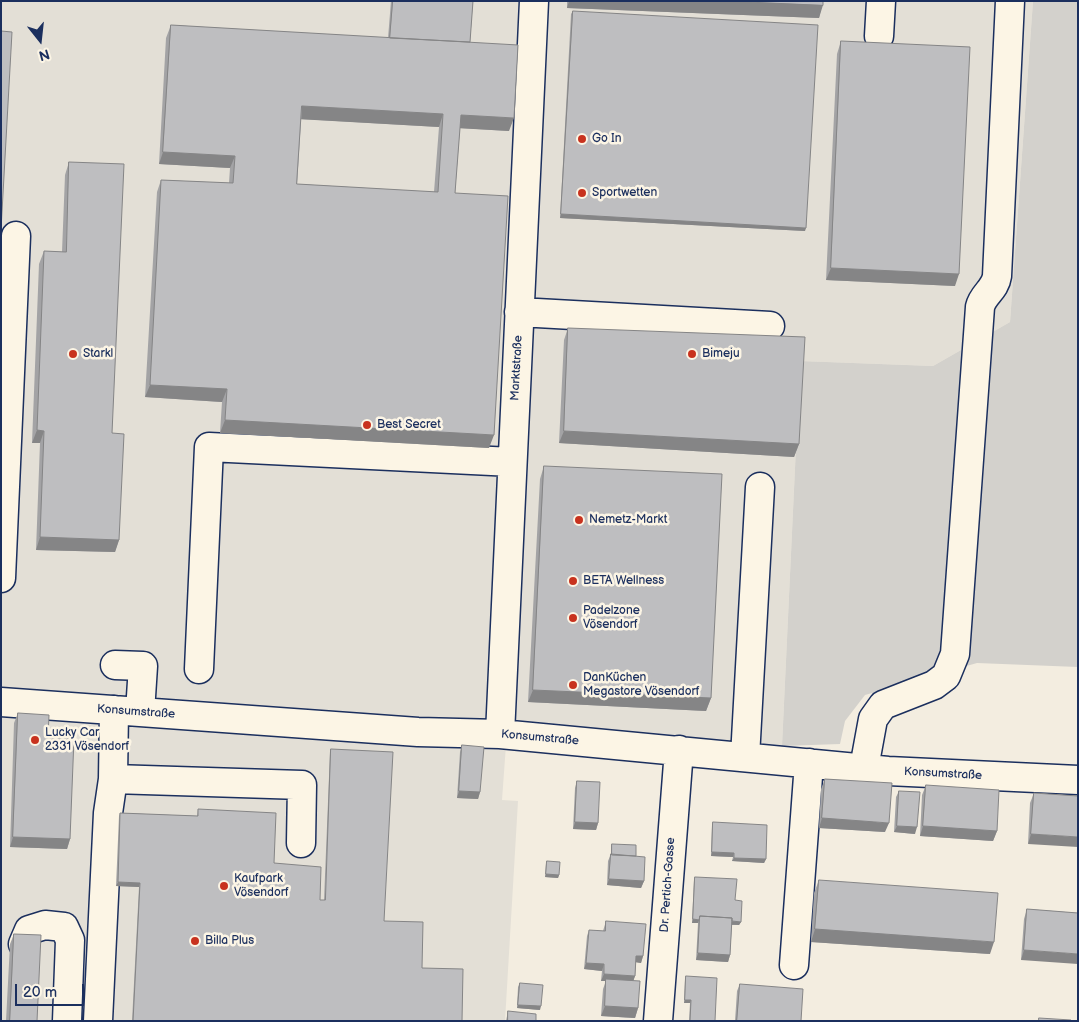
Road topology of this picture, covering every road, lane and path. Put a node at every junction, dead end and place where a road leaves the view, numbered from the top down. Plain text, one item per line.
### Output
1 (534, 1) edge
2 (880, 1) edge
3 (1010, 1) edge
4 (879, 36) dead end
5 (16, 236) dead end
6 (519, 312) junction
7 (770, 326) dead end
8 (512, 462) junction
9 (760, 487) dead end
10 (1, 578) edge
11 (115, 664) dead end
12 (198, 669) dead end
13 (1, 702) edge
14 (127, 711) junction
15 (500, 734) junction
16 (679, 750) junction
17 (745, 757) junction
18 (809, 763) junction
19 (864, 768) junction
20 (113, 779) junction
21 (1078, 780) edge
22 (301, 843) dead end
23 (23, 944) edge
24 (794, 965) dead end
25 (67, 1021) edge
26 (98, 1021) edge
27 (658, 1021) edge

1 - 6 street, Marktstraße
2 - 4 street
3 - 19 street
5 - 10 street
6 - 7 street
6 - 8 street, Marktstraße
8 - 12 street
8 - 15 street, Marktstraße
9 - 17 street
11 - 14 street
13 - 14 street, Konsumstraße
14 - 15 street, Konsumstraße
14 - 20 street
15 - 16 street, Konsumstraße
16 - 17 street, Konsumstraße
16 - 27 street, Dr. Pertich-Gasse
17 - 18 street, Konsumstraße
18 - 19 street, Konsumstraße
18 - 24 street
19 - 21 street, Konsumstraße
20 - 22 street
20 - 26 street
23 - 25 street

